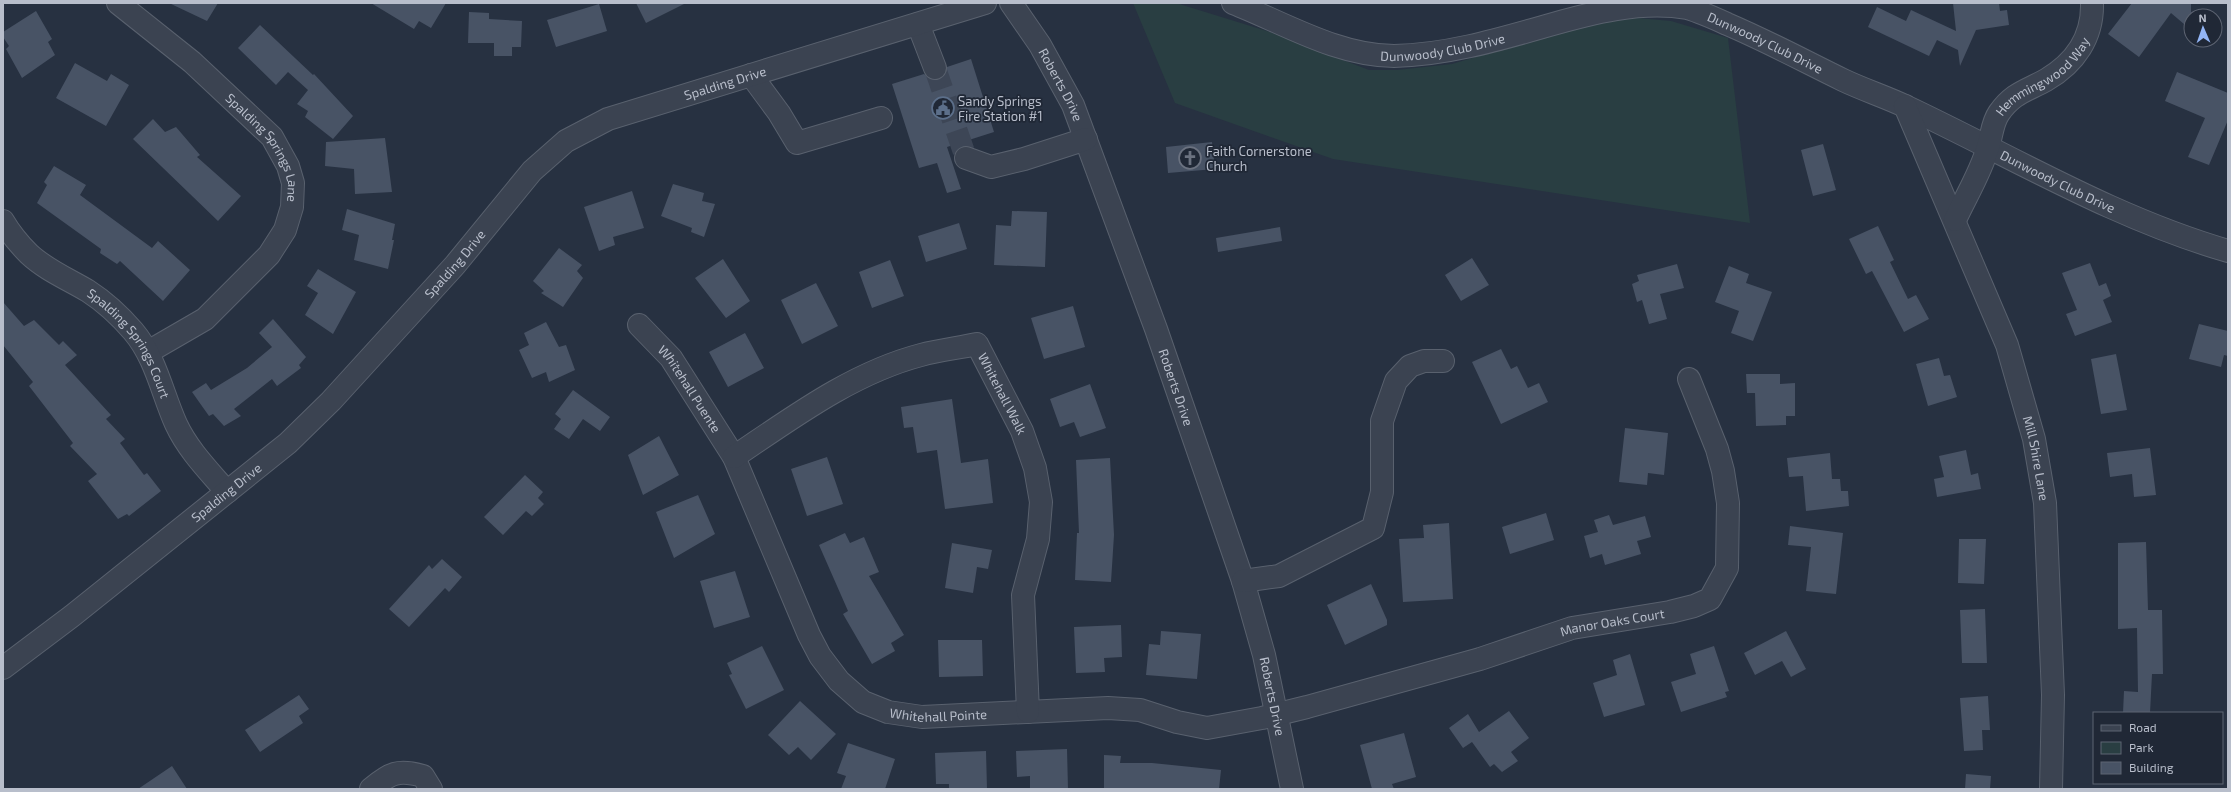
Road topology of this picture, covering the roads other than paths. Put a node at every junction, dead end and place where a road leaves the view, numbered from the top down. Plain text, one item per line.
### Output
1 (118, 3) edge
2 (985, 3) edge
3 (1011, 3) edge
4 (1233, 3) edge
5 (2092, 3) edge
6 (918, 24) junction
7 (935, 68) tunnel mouth
8 (751, 75) junction
9 (1905, 106) junction
10 (881, 118) dead end
11 (1086, 139) junction
12 (1988, 148) junction
13 (966, 158) dead end
14 (1955, 220) junction
15 (3, 221) edge
16 (2228, 251) edge
17 (639, 325) dead end
18 (148, 352) junction
19 (1443, 361) dead end
20 (1689, 379) dead end
21 (734, 457) junction
22 (227, 492) junction
23 (1243, 581) junction
24 (3, 668) edge
25 (1028, 712) junction
26 (1285, 713) junction
27 (371, 789) edge
28 (431, 789) edge
29 (1292, 789) edge
30 (2050, 789) edge

1 - 18 street, Spalding Springs Lane
2 - 6 street, Spalding Drive
3 - 11 street, Roberts Drive
4 - 9 street, Dunwoody Club Drive
5 - 12 street, Hemmingwood Way
6 - 7 street
6 - 8 street, Spalding Drive
8 - 10 street
8 - 22 street, Spalding Drive
9 - 12 street, Dunwoody Club Drive
9 - 14 street, Mill Shire Lane
11 - 13 street
11 - 23 street, Roberts Drive
12 - 14 street
12 - 16 street, Dunwoody Club Drive
14 - 30 street, Mill Shire Lane
15 - 18 street, Spalding Springs Court
17 - 21 street, Whitehall Puente
18 - 22 street, Spalding Springs Court
19 - 23 street
20 - 26 street, Manor Oaks Court
21 - 25 street, Whitehall Pointe
21 - 25 street, Whitehall Walk
22 - 24 street, Spalding Drive
23 - 26 street, Roberts Drive
25 - 26 street, Whitehall Pointe
26 - 29 street, Roberts Drive
27 - 28 street

